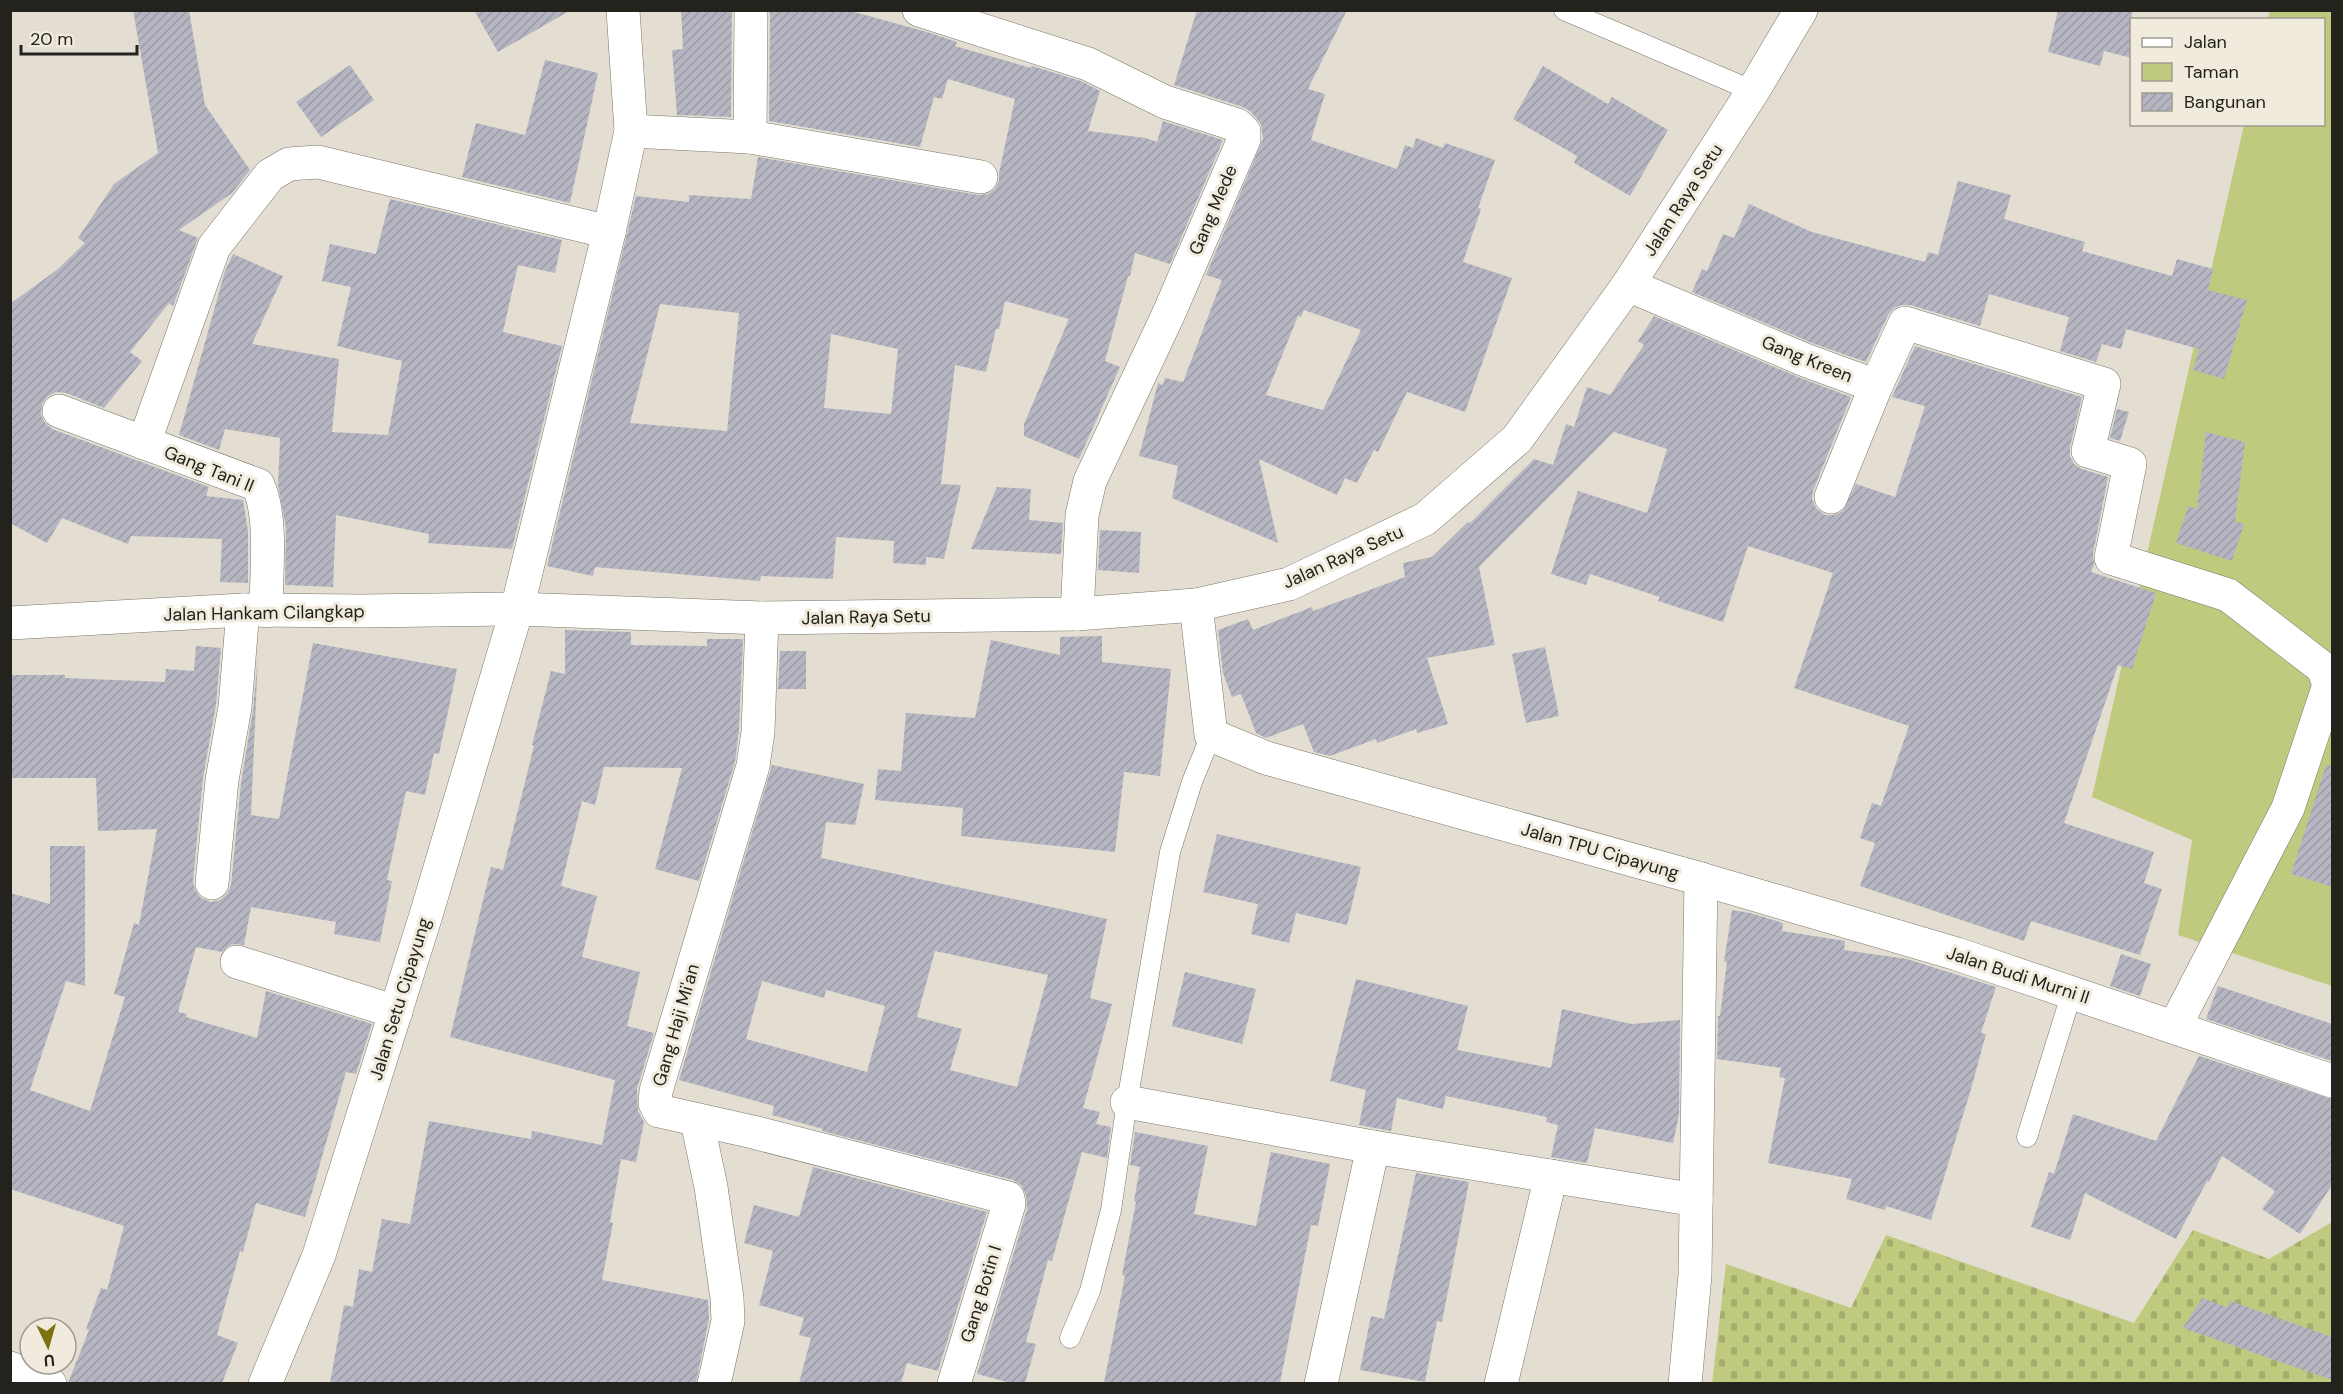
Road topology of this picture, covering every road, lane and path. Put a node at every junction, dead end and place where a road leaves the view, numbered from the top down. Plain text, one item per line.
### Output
1 (622, 10) edge
2 (751, 10) edge
3 (920, 10) edge
4 (1564, 10) edge
5 (1801, 10) edge
6 (1753, 91) junction
7 (631, 130) junction
8 (750, 137) junction
9 (981, 177) dead end
10 (609, 232) junction
11 (1628, 285) junction
12 (1876, 386) junction
13 (59, 411) dead end
14 (144, 443) junction
15 (1831, 498) dead end
16 (1196, 605) junction
17 (517, 609) junction
18 (255, 610) junction
19 (1077, 614) junction
20 (762, 618) junction
21 (10, 623) edge
22 (1211, 735) junction
23 (1701, 879) junction
24 (213, 883) dead end
25 (237, 962) dead end
26 (2072, 992) junction
27 (396, 1012) junction
28 (2175, 1026) junction
29 (2332, 1081) edge
30 (1127, 1102) junction
31 (696, 1121) junction
32 (2027, 1137) dead end
33 (1373, 1147) junction
34 (1551, 1176) junction
35 (1696, 1200) junction
36 (1009, 1204) joint
37 (1070, 1338) dead end
38 (10, 1368) edge
39 (50, 1383) edge
40 (265, 1383) edge
41 (714, 1383) edge
42 (954, 1383) edge
43 (1321, 1383) edge
44 (1501, 1383) edge
45 (1685, 1383) edge

1 - 7 street, Jalan Setu Cipayung
2 - 8 street
3 - 19 street, Gang Mede
4 - 6 lane
5 - 6 street, Jalan Raya Setu
6 - 11 street, Jalan Raya Setu
7 - 8 street
7 - 10 street, Jalan Setu Cipayung
8 - 9 street
10 - 14 street
10 - 17 street, Jalan Setu Cipayung
11 - 12 street, Gang Kreen
11 - 16 street, Jalan Raya Setu
12 - 15 street, Gang Kreen
12 - 28 street
13 - 14 street
14 - 18 street, Gang Tani II
16 - 19 street, Jalan Raya Setu
16 - 22 street
17 - 18 street, Jalan Hankam Cilangkap
17 - 20 street, Jalan Raya Setu
17 - 27 street, Jalan Setu Cipayung
18 - 21 street, Jalan Hankam Cilangkap
18 - 24 street
19 - 20 street, Jalan Raya Setu
20 - 31 street, Gang Haji Mi'an
22 - 23 street, Jalan TPU Cipayung
22 - 30 lane
23 - 26 street, Jalan Budi Murni II
23 - 35 street, Jalan TPU Cipayung
25 - 27 street
26 - 28 street, Jalan Budi Murni II
26 - 32 lane
27 - 40 street, Jalan Setu Cipayung
28 - 29 street, Jalan Budi Murni II
30 - 33 street
30 - 37 lane
31 - 36 street, Gang Haji Mi'an
31 - 41 street
33 - 34 street
33 - 43 street
34 - 35 street
34 - 44 street
35 - 45 street, Jalan TPU Cipayung
36 - 42 street, Gang Botin I
38 - 39 street

